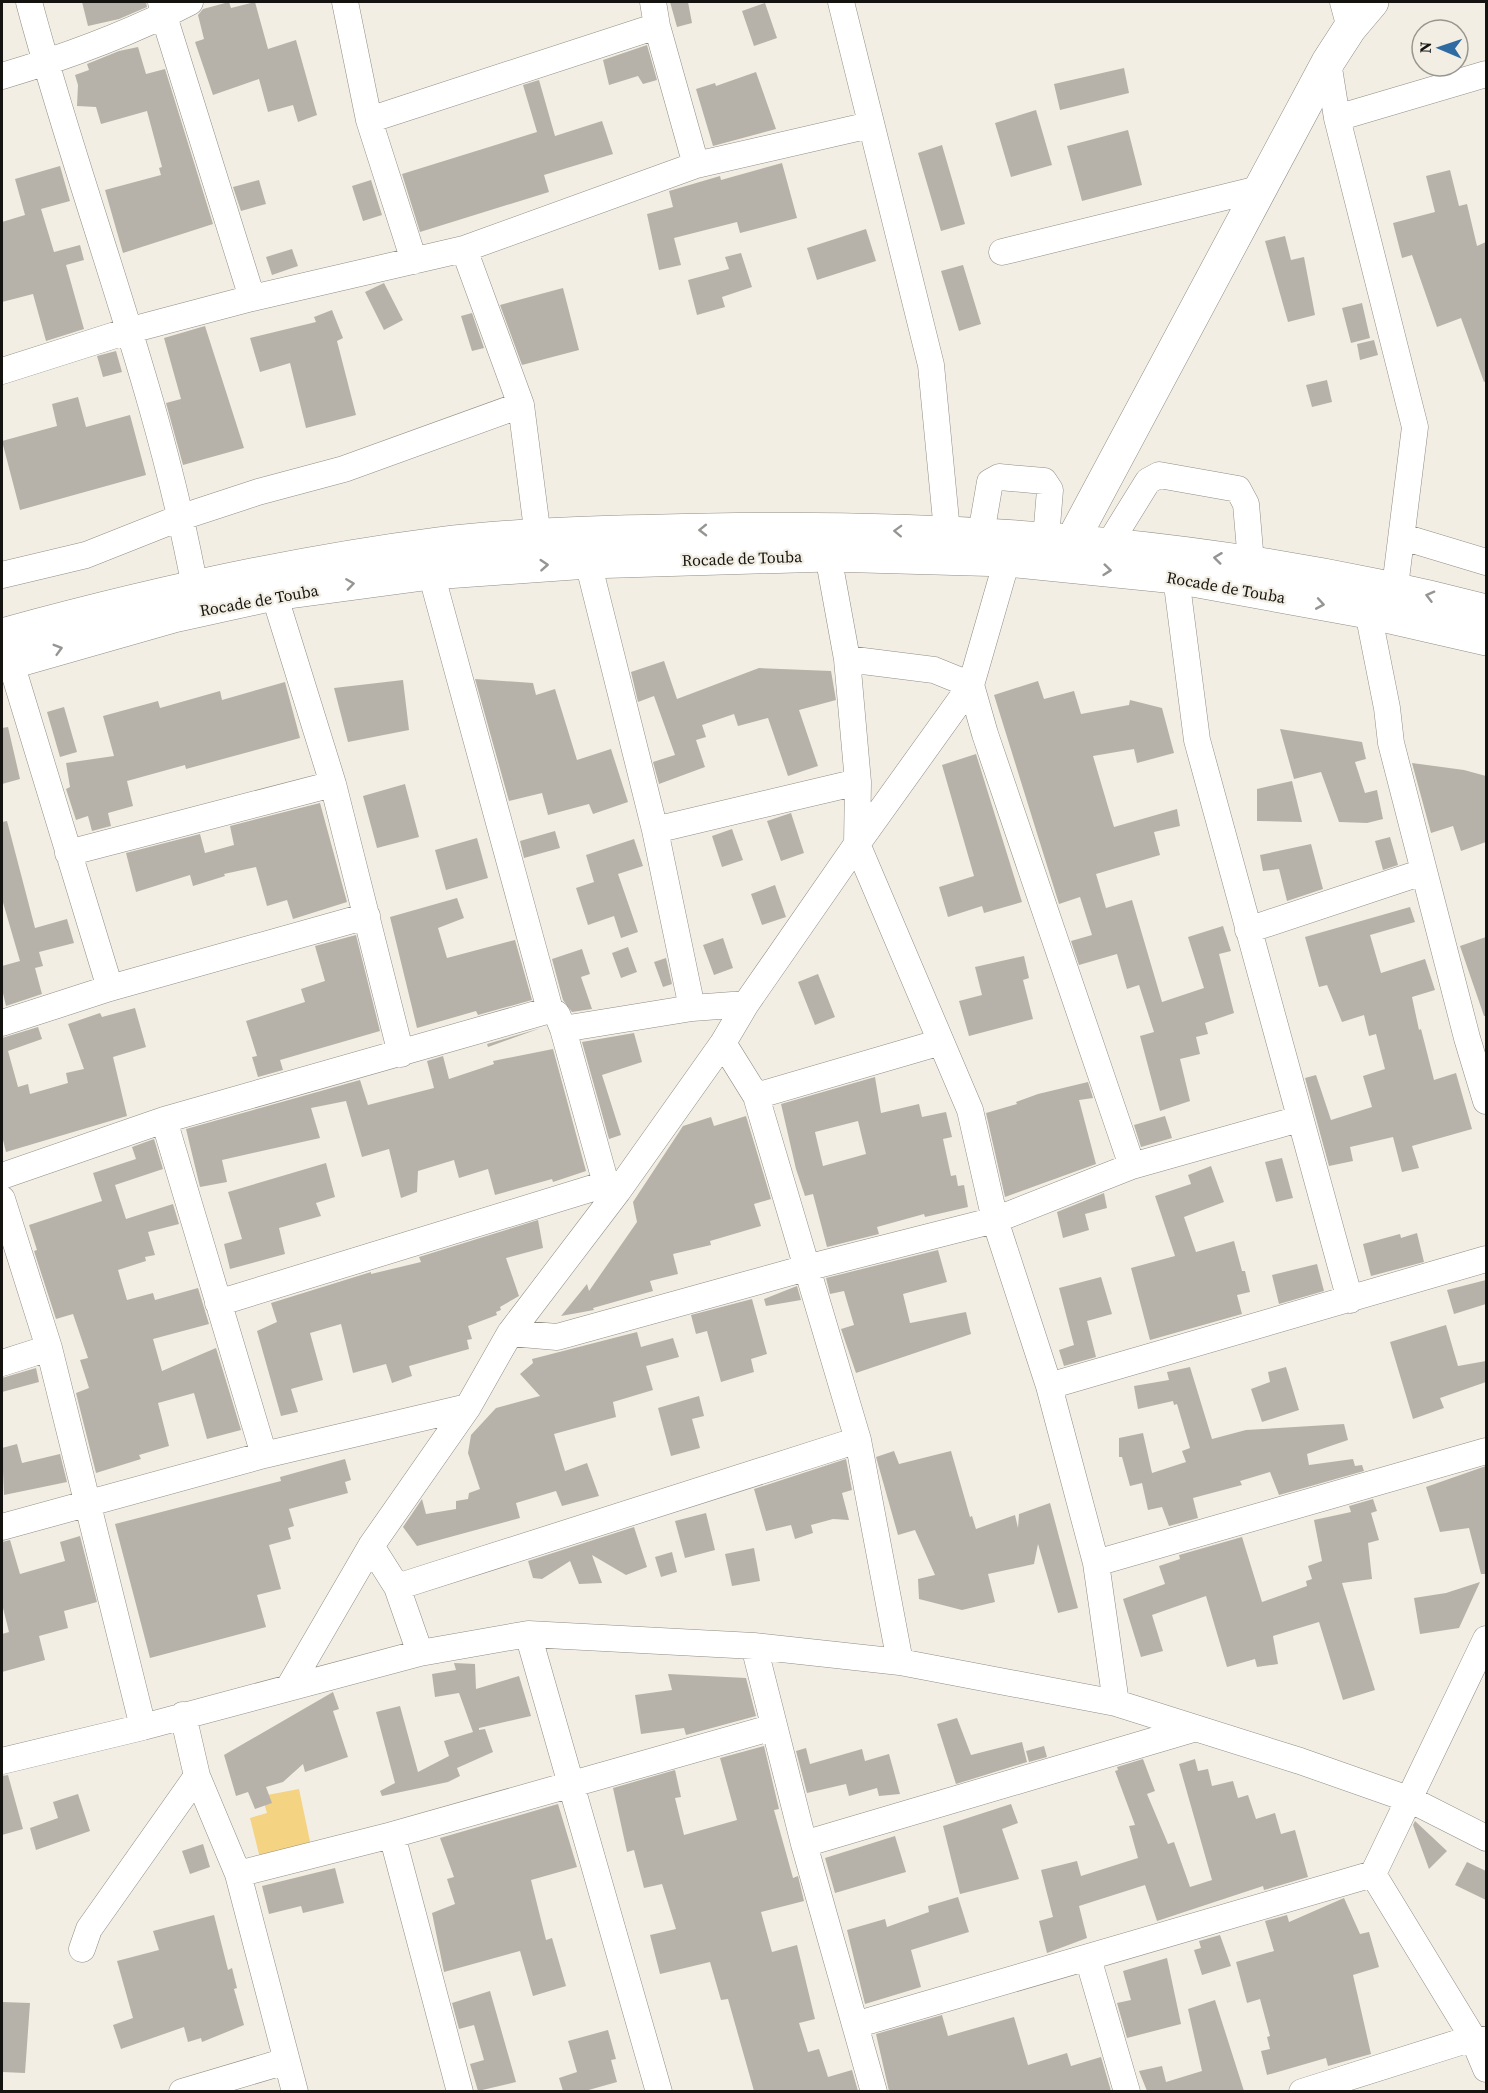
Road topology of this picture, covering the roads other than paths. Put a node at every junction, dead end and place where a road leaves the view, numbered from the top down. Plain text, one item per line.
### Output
1 (28, 2) edge
2 (190, 2) edge
3 (345, 2) edge
4 (841, 2) edge
5 (1371, 2) edge
6 (162, 9) edge
7 (655, 14) edge
8 (1346, 15) edge
9 (1328, 62) junction
10 (45, 63) junction
11 (1486, 74) edge
12 (2, 76) edge
13 (1337, 118) junction
14 (369, 120) junction
15 (870, 125) junction
16 (696, 165) junction
17 (1258, 189) junction
18 (464, 249) junction
19 (1002, 252) dead end
20 (414, 261) junction
21 (252, 298) junction
22 (131, 330) junction
23 (2, 371) edge
24 (521, 405) junction
25 (182, 517) junction
26 (981, 534) junction
27 (538, 537) junction
28 (1403, 537) junction
29 (1109, 544) junction
30 (949, 545) junction
31 (1059, 548) junction
32 (828, 555) junction
33 (1007, 560) junction
34 (588, 562) junction
35 (1251, 562) junction
36 (1486, 562) edge
37 (431, 573) junction
38 (2, 575) edge
39 (1176, 577) junction
40 (1395, 587) junction
41 (195, 588) junction
42 (274, 594) junction
43 (1486, 611) edge
44 (1368, 612) junction
45 (1486, 639) edge
46 (5, 654) edge
47 (847, 658) junction
48 (971, 685) junction
49 (858, 782) junction
50 (333, 784) junction
51 (655, 830) junction
52 (857, 843) junction
53 (68, 853) junction
54 (1423, 872) junction
55 (367, 916) junction
56 (1248, 930) junction
57 (110, 988) junction
58 (746, 1004) junction
59 (692, 1008) junction
60 (557, 1019) junction
61 (2, 1023) edge
62 (1477, 1033) edge
63 (941, 1042) junction
64 (723, 1043) junction
65 (401, 1054) junction
66 (756, 1096) junction
67 (1486, 1101) edge
68 (1299, 1119) junction
69 (164, 1120) junction
70 (1132, 1166) junction
71 (2, 1176) edge
72 (612, 1187) junction
73 (2, 1199) edge
74 (995, 1220) junction
75 (1486, 1259) edge
76 (806, 1268) junction
77 (1350, 1300) junction
78 (218, 1303) junction
79 (510, 1333) junction
80 (49, 1348) junction
81 (2, 1363) edge
82 (1049, 1386) junction
83 (468, 1407) junction
84 (858, 1440) junction
85 (1486, 1451) edge
86 (264, 1455) junction
87 (87, 1502) junction
88 (2, 1527) edge
89 (371, 1546) junction
90 (1096, 1563) junction
91 (397, 1587) junction
92 (528, 1634) junction
93 (1486, 1639) edge
94 (754, 1646) junction
95 (420, 1653) junction
96 (900, 1662) junction
97 (289, 1686) junction
98 (1116, 1703) junction
99 (183, 1715) junction
100 (774, 1727) junction
101 (143, 1728) junction
102 (1193, 1729) junction
103 (2, 1761) edge
104 (197, 1776) junction
105 (573, 1784) junction
106 (1411, 1800) junction
107 (392, 1835) junction
108 (1486, 1838) edge
109 (804, 1844) junction
110 (238, 1874) junction
111 (1372, 1874) junction
112 (82, 1948) dead end
113 (1088, 1958) junction
114 (855, 2025) junction
115 (1480, 2039) edge
116 (286, 2061) junction
117 (1486, 2069) edge
118 (1358, 2084) edge
119 (182, 2091) edge
120 (295, 2091) edge
121 (460, 2091) edge
122 (659, 2091) edge
123 (874, 2091) edge
124 (1127, 2091) edge
125 (1302, 2091) edge

1 - 10 street
2 - 6 street
3 - 14 street
4 - 15 street
5 - 8 main road
6 - 10 street
6 - 21 street
7 - 14 street
7 - 16 street
8 - 9 main road
9 - 13 street
9 - 17 main road
10 - 12 street
10 - 22 street
11 - 13 street
13 - 28 street
14 - 20 street
15 - 16 street
15 - 30 street
16 - 18 street
17 - 19 street
17 - 31 main road
18 - 20 street
18 - 24 street
20 - 21 street
21 - 22 street
22 - 23 street
22 - 25 street
24 - 25 street
24 - 27 street
25 - 38 street
25 - 41 street
26 - 30 main road, Rocade de Touba
26 - 31 main road, Rocade de Touba
26 - 31 street
30 -> 27 main road, Rocade de Touba
27 - 41 main road, Rocade de Touba
28 - 36 street
28 - 40 street
29 - 31 main road, Rocade de Touba
35 -> 29 main road, Rocade de Touba
29 - 35 street
30 - 32 main road, Rocade de Touba
30 - 33 main road, Rocade de Touba
31 - 33 main road, Rocade de Touba
31 -> 39 main road, Rocade de Touba
32 - 34 main road, Rocade de Touba
32 - 47 street
33 - 48 street
37 -> 34 main road, Rocade de Touba
34 - 51 street
35 - 40 main road, Rocade de Touba
42 -> 37 main road, Rocade de Touba
37 - 60 street
39 -> 44 main road, Rocade de Touba
39 - 56 street
43 -> 40 main road, Rocade de Touba
41 - 46 main road, Rocade de Touba
46 -> 42 main road, Rocade de Touba
42 - 50 street
44 - 45 main road, Rocade de Touba
44 - 54 street
46 - 53 street
47 - 48 street
47 - 49 street
48 - 52 street
48 - 70 street
49 - 51 street
49 - 52 street
50 - 53 street
50 - 55 street
51 - 59 street
52 - 58 street
52 - 63 street
53 - 57 street
54 - 56 street
54 - 62 street
55 - 57 street
55 - 65 street
56 - 68 street
57 - 61 street
58 - 59 street
58 - 64 street
59 - 60 street
60 - 65 street
60 - 72 street
62 - 67 street
63 - 66 street
63 - 74 street
64 - 66 street
64 - 72 street
65 - 69 street
66 - 76 street
68 - 70 street
68 - 77 street
69 - 71 street
69 - 78 street
70 - 74 street
72 - 78 street
72 - 79 street
73 - 80 street
74 - 76 street
74 - 82 street
75 - 77 street
76 - 79 street
76 - 84 street
77 - 82 street
78 - 86 street
79 - 83 street
80 - 81 street
80 - 87 street
82 - 90 street
83 - 86 street
83 - 89 street
84 - 91 street
84 - 96 street
85 - 90 street
86 - 87 street
87 - 88 street
87 - 101 street
89 - 91 street
89 - 97 street
90 - 98 street
91 - 95 street
92 - 94 street
92 - 95 street
92 - 105 street
93 - 106 street
94 - 96 street
94 - 100 street
95 - 97 street
96 - 98 street
97 - 99 street
98 - 102 street
99 - 101 street
99 - 104 street
100 - 105 street
100 - 109 street
101 - 103 street
102 - 106 street
102 - 109 street
104 - 110 street
104 - 112 street
105 - 107 street
105 - 122 street
106 - 108 street
106 - 111 street
107 - 110 street
107 - 121 street
109 - 114 street
110 - 116 street
111 - 113 street
111 - 115 street
113 - 114 street
113 - 124 street
114 - 123 street
115 - 117 street
115 - 118 street
116 - 119 street
116 - 120 street
118 - 125 street

